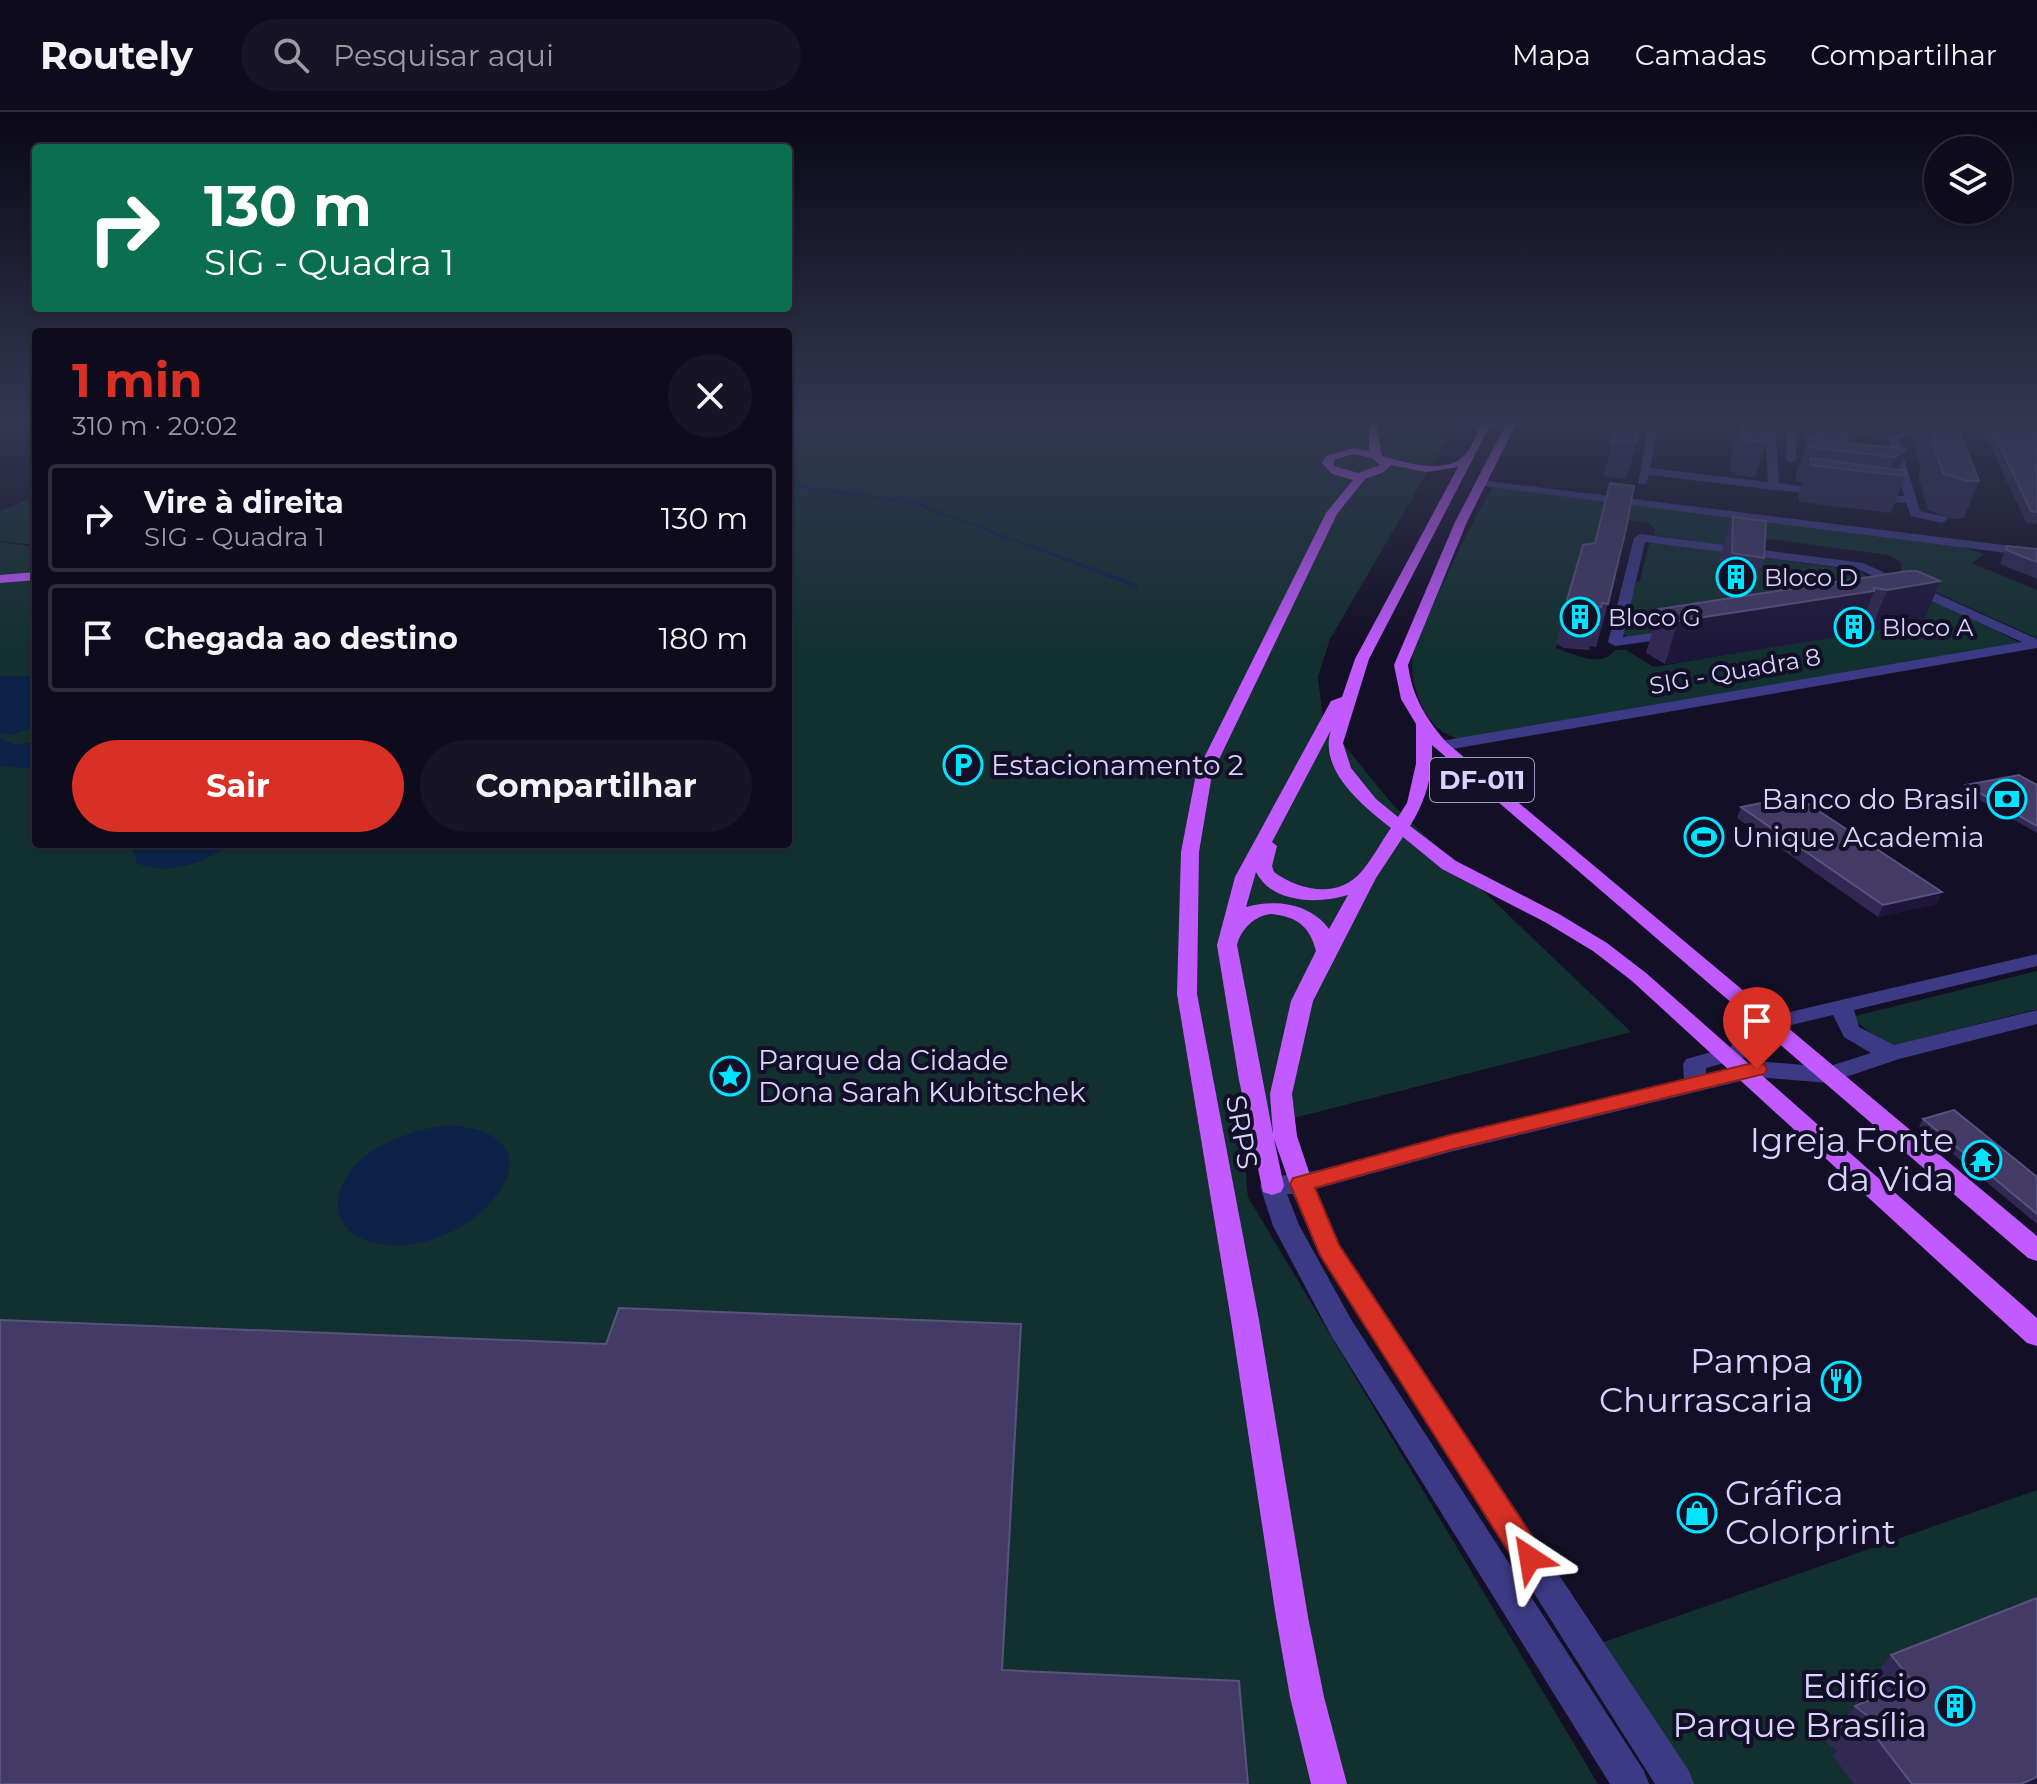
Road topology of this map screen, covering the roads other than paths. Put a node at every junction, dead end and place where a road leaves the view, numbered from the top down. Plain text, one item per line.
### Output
1 (1330, 498) edge
2 (1344, 498) edge
3 (1446, 498) edge
4 (1474, 498) edge
5 (1600, 498) edge
6 (1867, 498) edge
7 (1900, 498) edge
8 (1901, 504) junction
9 (1332, 513) junction
10 (1942, 519) dead end
11 (1642, 523) dead end
12 (1640, 538) junction
13 (2037, 553) edge
14 (1411, 567) junction
15 (1863, 567) junction
16 (32, 576) edge
17 (0, 579) edge
18 (1435, 589) junction
19 (1885, 592) junction
20 (1912, 592) junction
21 (1691, 631) edge
22 (2037, 644) edge
23 (1362, 659) junction
24 (1423, 725) junction
25 (1441, 746) junction
26 (1275, 822) junction
27 (1367, 878) junction
28 (1227, 945) junction
29 (1326, 951) junction
30 (2037, 960) edge
31 (1843, 1008) junction
32 (2037, 1017) edge
33 (1768, 1024) junction
34 (1893, 1053) junction
35 (1742, 1065) junction
36 (1828, 1075) junction
37 (1287, 1185) junction
38 (2037, 1251) edge
39 (2037, 1335) edge
40 (1329, 1784) edge
41 (1631, 1784) edge
42 (1676, 1784) edge

1 - 9 main road, SRPS
2 - 9 main road, SRPS
3 - 14 main road, DF-011
4 - 18 main road, DF-011
5 - 13 street
6 - 8 street
7 - 8 street
8 - 10 street
9 - 40 main road, SRPS
11 - 12 street
12 - 15 street
12 - 21 street
14 - 18 main road
14 - 23 main road, DF-011
15 - 19 street
15 - 20 street
16 - 17 main road
18 - 24 main road, DF-011
19 - 20 street
19 - 20 street
20 - 22 street
22 - 25 street, SIG - Quadra 8
23 - 26 main road
23 - 35 main road, DF-011
24 - 25 main road, DF-011
24 - 27 main road
25 - 33 main road, DF-011
26 - 27 main road
26 - 28 main road
27 - 29 main road
28 - 29 main road
28 - 37 main road
29 - 37 main road
30 - 31 street
31 - 33 street
31 - 34 street
32 - 34 street
33 - 35 street
33 - 36 main road, DF-011
34 - 36 street
35 - 36 street
35 - 37 street
35 - 39 main road, DF-011
36 - 38 main road, DF-011
37 - 41 street
37 - 42 street

